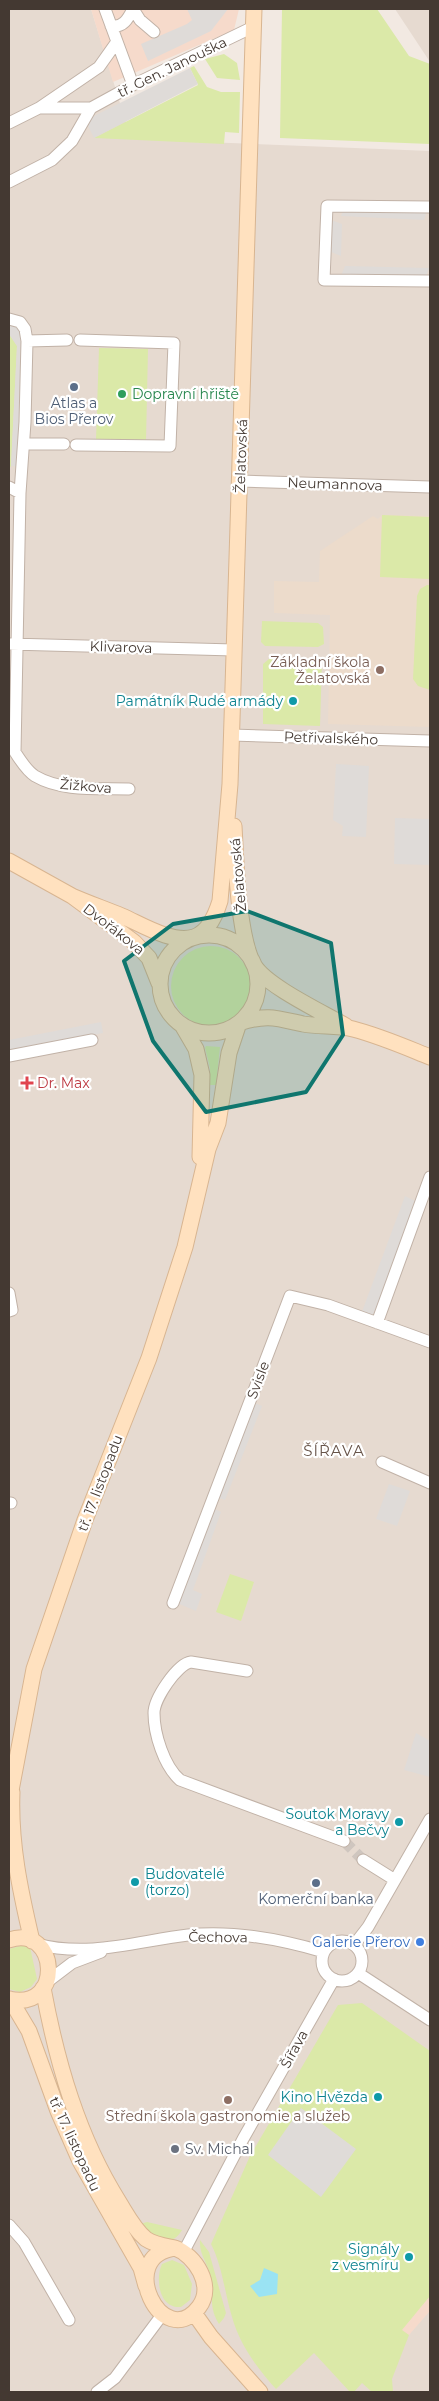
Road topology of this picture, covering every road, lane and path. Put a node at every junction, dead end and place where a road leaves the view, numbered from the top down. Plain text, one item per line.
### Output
1 (105, 9) edge
2 (133, 9) edge
3 (254, 9) edge
4 (111, 26) junction
5 (253, 27) junction
6 (154, 32) dead end
7 (116, 43) junction
8 (133, 85) junction
9 (39, 108) junction
10 (91, 108) junction
11 (9, 122) edge
12 (9, 182) edge
13 (430, 207) edge
14 (430, 281) edge
15 (9, 319) edge
16 (67, 340) dead end
17 (80, 340) dead end
18 (27, 341) junction
19 (24, 444) junction
20 (64, 444) dead end
21 (76, 445) dead end
22 (240, 481) junction
23 (9, 486) edge
24 (430, 487) edge
25 (20, 493) junction
26 (12, 644) edge
27 (234, 650) junction
28 (231, 735) junction
29 (430, 741) edge
30 (12, 752) edge
31 (230, 784) junction
32 (130, 789) dead end
33 (9, 861) edge
34 (72, 896) junction
35 (194, 937) junction
36 (254, 966) junction
37 (161, 992) junction
38 (239, 1023) junction
39 (182, 1025) junction
40 (352, 1029) junction
41 (92, 1040) dead end
42 (9, 1056) edge
43 (430, 1057) edge
44 (430, 1177) edge
45 (198, 1191) junction
46 (9, 1293) edge
47 (9, 1311) edge
48 (377, 1323) junction
49 (430, 1342) edge
50 (382, 1462) dead end
51 (430, 1483) edge
52 (173, 1603) dead end
53 (247, 1671) dead end
54 (13, 1778) junction
55 (9, 1802) edge
56 (430, 1819) edge
57 (344, 1841) tunnel mouth
58 (363, 1860) tunnel mouth
59 (395, 1880) junction
60 (9, 1940) edge
61 (34, 1942) junction
62 (354, 1945) junction
63 (112, 1948) junction
64 (324, 1952) junction
65 (358, 1973) junction
66 (334, 1979) junction
67 (45, 1985) junction
68 (10, 1999) edge
69 (430, 2020) edge
70 (9, 2225) edge
71 (179, 2250) junction
72 (146, 2286) junction
73 (194, 2314) junction
74 (162, 2315) junction
75 (69, 2320) dead end
76 (97, 2392) edge
77 (260, 2392) edge

1 - 4 street
2 - 4 street
2 - 6 street
3 - 5 main road, Želatovská
4 - 7 street
5 - 8 street, tř. Gen. Janouška
5 - 22 main road, Želatovská
7 - 8 street
7 - 9 street
8 - 10 street, tř. Gen. Janouška
9 - 10 street, tř. Gen. Janouška
9 - 11 street, tř. Gen. Janouška
10 - 12 street
13 - 14 street
15 - 18 street
16 - 18 street
17 - 21 street
18 - 19 street, Žižkova
19 - 20 street
19 - 25 street, Žižkova
22 - 24 street, Neumannova
22 - 27 main road, Želatovská
23 - 25 street
25 - 26 street, Žižkova
26 - 27 street, Klivarova
26 - 30 street, Žižkova
27 - 28 main road, Želatovská
28 - 29 street, Petřivalského
28 - 31 main road, Želatovská
30 - 32 street, Žižkova
31 - 35 main road, Želatovská
31 - 36 main road, Želatovská
33 - 34 main road, Dvořákova
34 - 35 main road, Dvořákova
34 - 37 main road, Dvořákova
35 - 36 main road
35 - 37 main road
36 - 38 main road
36 - 40 main road
37 - 39 main road
38 - 39 main road
38 - 40 main road
38 - 45 main road, tř. 17. listopadu
39 - 45 main road, tř. 17. listopadu
40 - 43 main road
41 - 42 street
44 - 48 street
45 - 54 main road, tř. 17. listopadu
46 - 47 street
48 - 49 street, Svisle
48 - 52 street, Svisle
50 - 51 street
53 - 57 street
54 - 55 main road, tř. 17. listopadu
54 - 61 main road, tř. 17. listopadu
56 - 59 street
58 - 59 street
59 - 62 street
60 - 61 main road
61 - 63 street, Čechova
61 - 67 main road, tř. 17. listopadu
62 - 64 street
62 - 65 street
63 - 64 street, Čechova
63 - 67 street, Čechova
64 - 66 street
65 - 66 street
65 - 69 street
66 - 71 street, Šířava
67 - 68 main road, tř. 17. listopadu
67 - 71 main road, tř. 17. listopadu
68 - 72 main road, tř. 17. listopadu
70 - 75 street
71 - 72 main road
71 - 73 main road
72 - 74 main road
73 - 74 main road
73 - 77 main road
74 - 76 street

